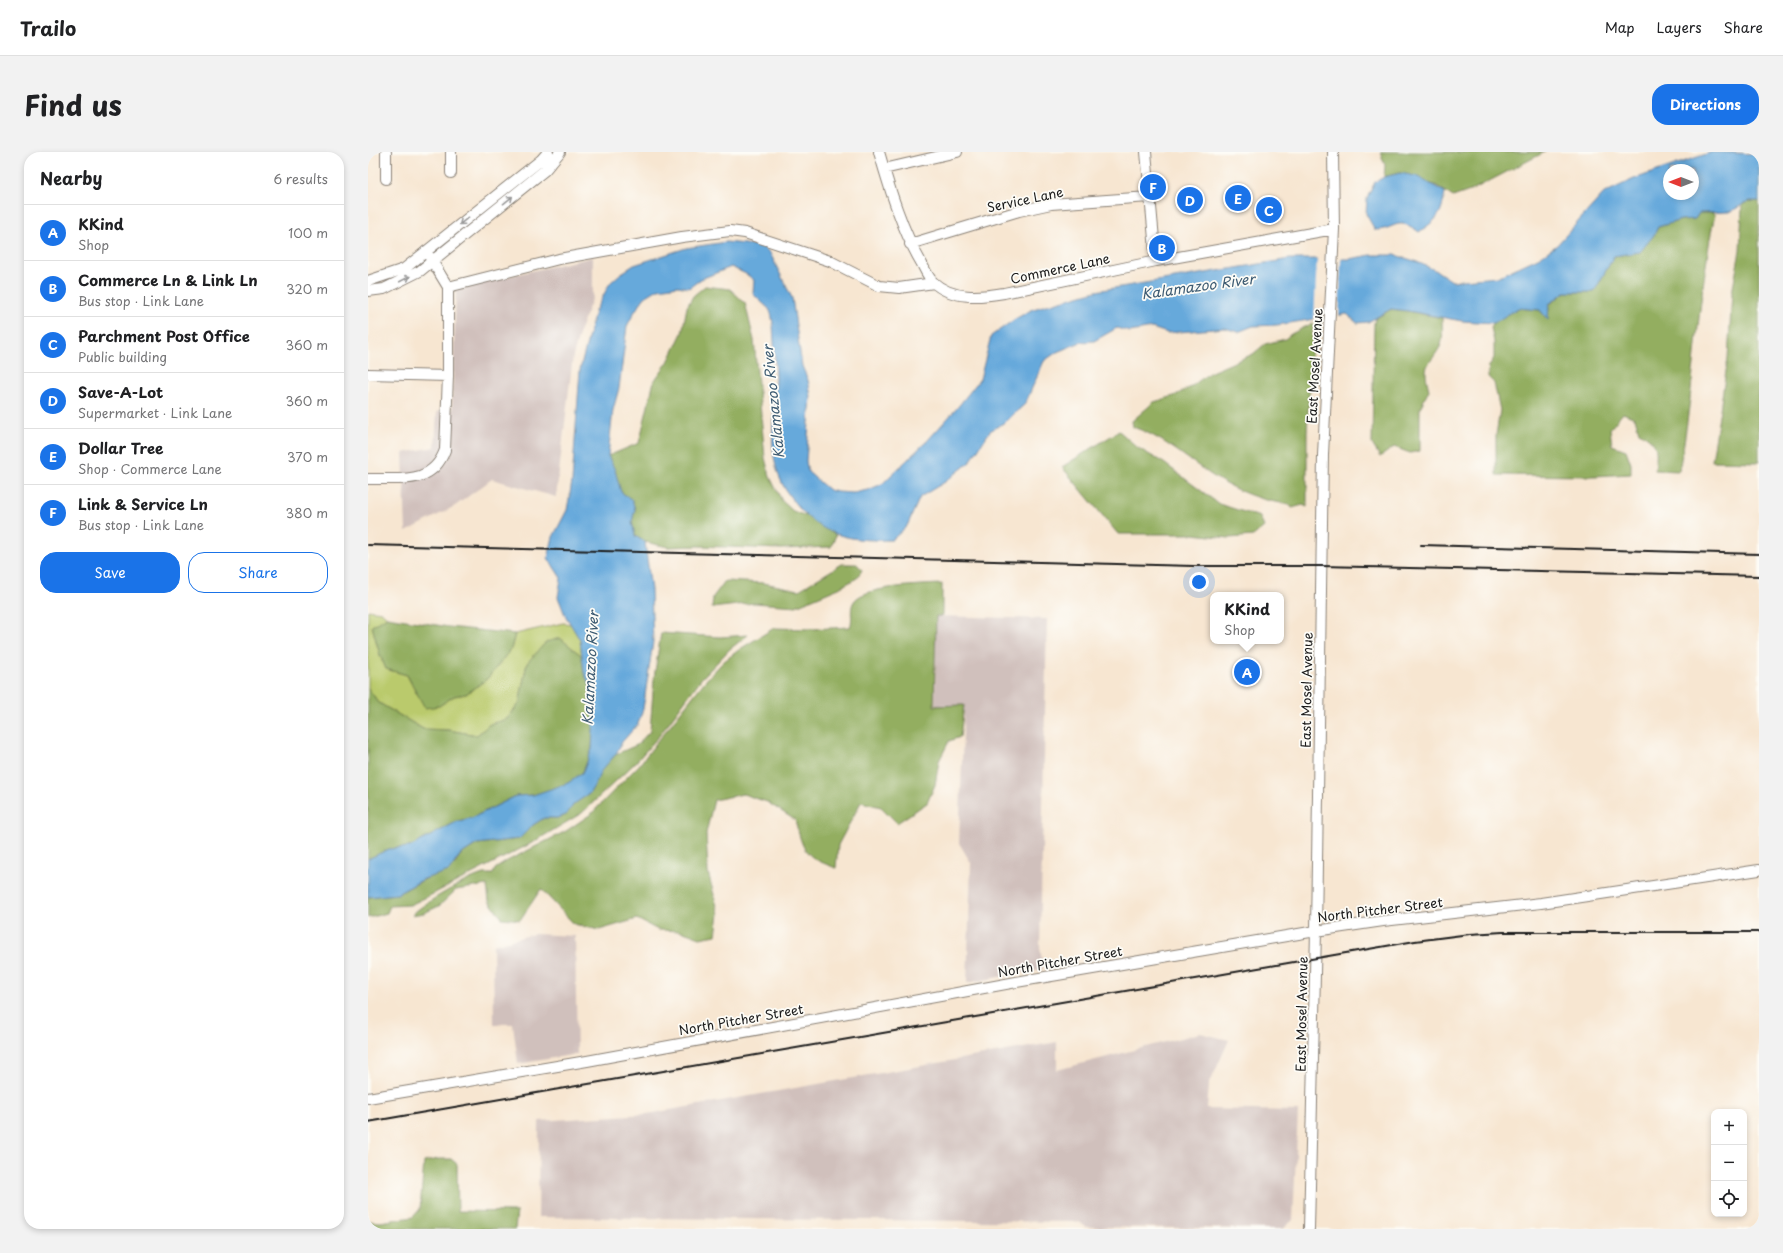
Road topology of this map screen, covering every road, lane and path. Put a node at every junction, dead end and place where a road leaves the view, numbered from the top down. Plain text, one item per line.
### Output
1 (386, 152) edge
2 (451, 152) edge
3 (548, 152) edge
4 (560, 152) edge
5 (879, 152) edge
6 (957, 152) edge
7 (1146, 152) edge
8 (1334, 152) edge
9 (884, 169) junction
10 (451, 173) dead end
11 (386, 179) dead end
12 (1149, 197) junction
13 (1334, 229) junction
14 (910, 244) junction
15 (426, 252) junction
16 (432, 261) junction
17 (1156, 261) junction
18 (368, 281) edge
19 (934, 283) junction
20 (448, 287) junction
21 (368, 291) edge
22 (368, 374) edge
23 (448, 376) junction
24 (368, 479) edge
25 (1759, 870) edge
26 (1316, 931) junction
27 (368, 1098) edge
28 (1309, 1229) edge

1 - 11 street
2 - 10 street
3 -> 15 street
16 -> 4 street
5 - 9 street
6 - 9 street
7 - 12 street
8 - 13 street, East Mosel Avenue
9 - 14 street
12 - 14 street, Service Lane
12 - 17 street
13 - 17 street, Commerce Lane
13 - 26 street, East Mosel Avenue
14 - 19 street
15 - 16 street
15 - 18 street
16 - 20 street
21 -> 16 street
17 - 19 street, Commerce Lane
19 - 20 street
20 - 23 street
22 - 23 street
23 - 24 street
25 - 26 street, North Pitcher Street
26 - 27 street, North Pitcher Street
26 - 28 street, East Mosel Avenue

